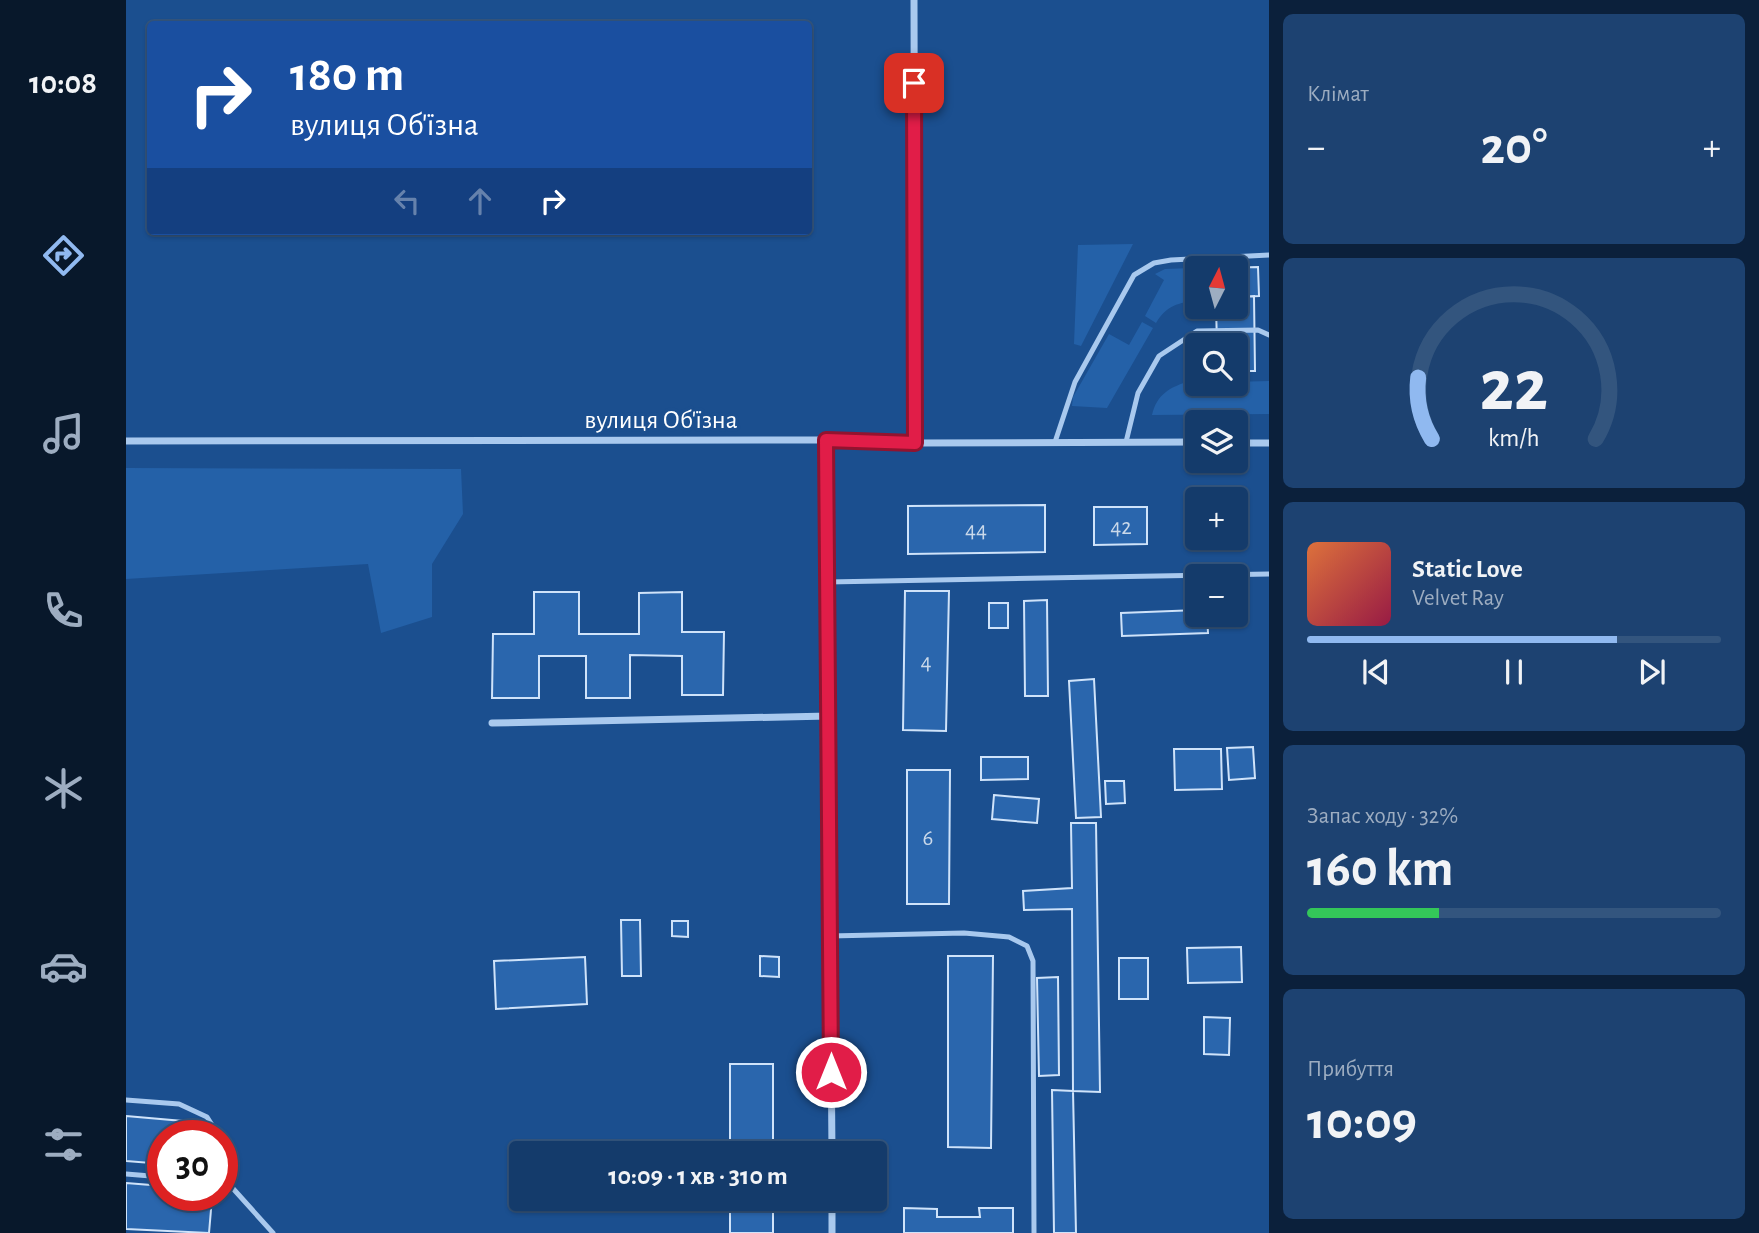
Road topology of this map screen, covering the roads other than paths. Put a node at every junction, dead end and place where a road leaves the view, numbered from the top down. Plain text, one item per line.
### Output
1 (914, 0) edge
2 (1269, 255) edge
3 (1269, 335) edge
4 (826, 440) junction
5 (126, 442) edge
6 (1055, 442) junction
7 (1126, 442) junction
8 (1185, 442) edge
9 (915, 443) junction
10 (1248, 443) edge
11 (1269, 443) edge
12 (1269, 574) edge
13 (827, 582) junction
14 (829, 716) junction
15 (492, 723) dead end
16 (830, 936) junction
17 (126, 1100) edge
18 (208, 1120) edge
19 (831, 1141) edge
20 (126, 1174) edge
21 (147, 1176) edge
22 (238, 1196) edge
23 (832, 1211) edge
24 (273, 1233) edge
25 (832, 1233) edge
26 (1034, 1233) edge

1 - 9 street
2 - 6 lane
3 - 7 lane
4 - 5 street, вулиця Об'їзна
4 - 9 street, вулиця Об'їзна
4 - 13 street
6 - 7 street, вулиця Об'їзна
6 - 9 street, вулиця Об'їзна
7 - 8 street, вулиця Об'їзна
10 - 11 street
12 - 13 lane
13 - 14 street
14 - 15 street
14 - 16 street
16 - 19 street
16 - 26 lane
17 - 18 lane
20 - 21 lane
22 - 24 lane
23 - 25 street

